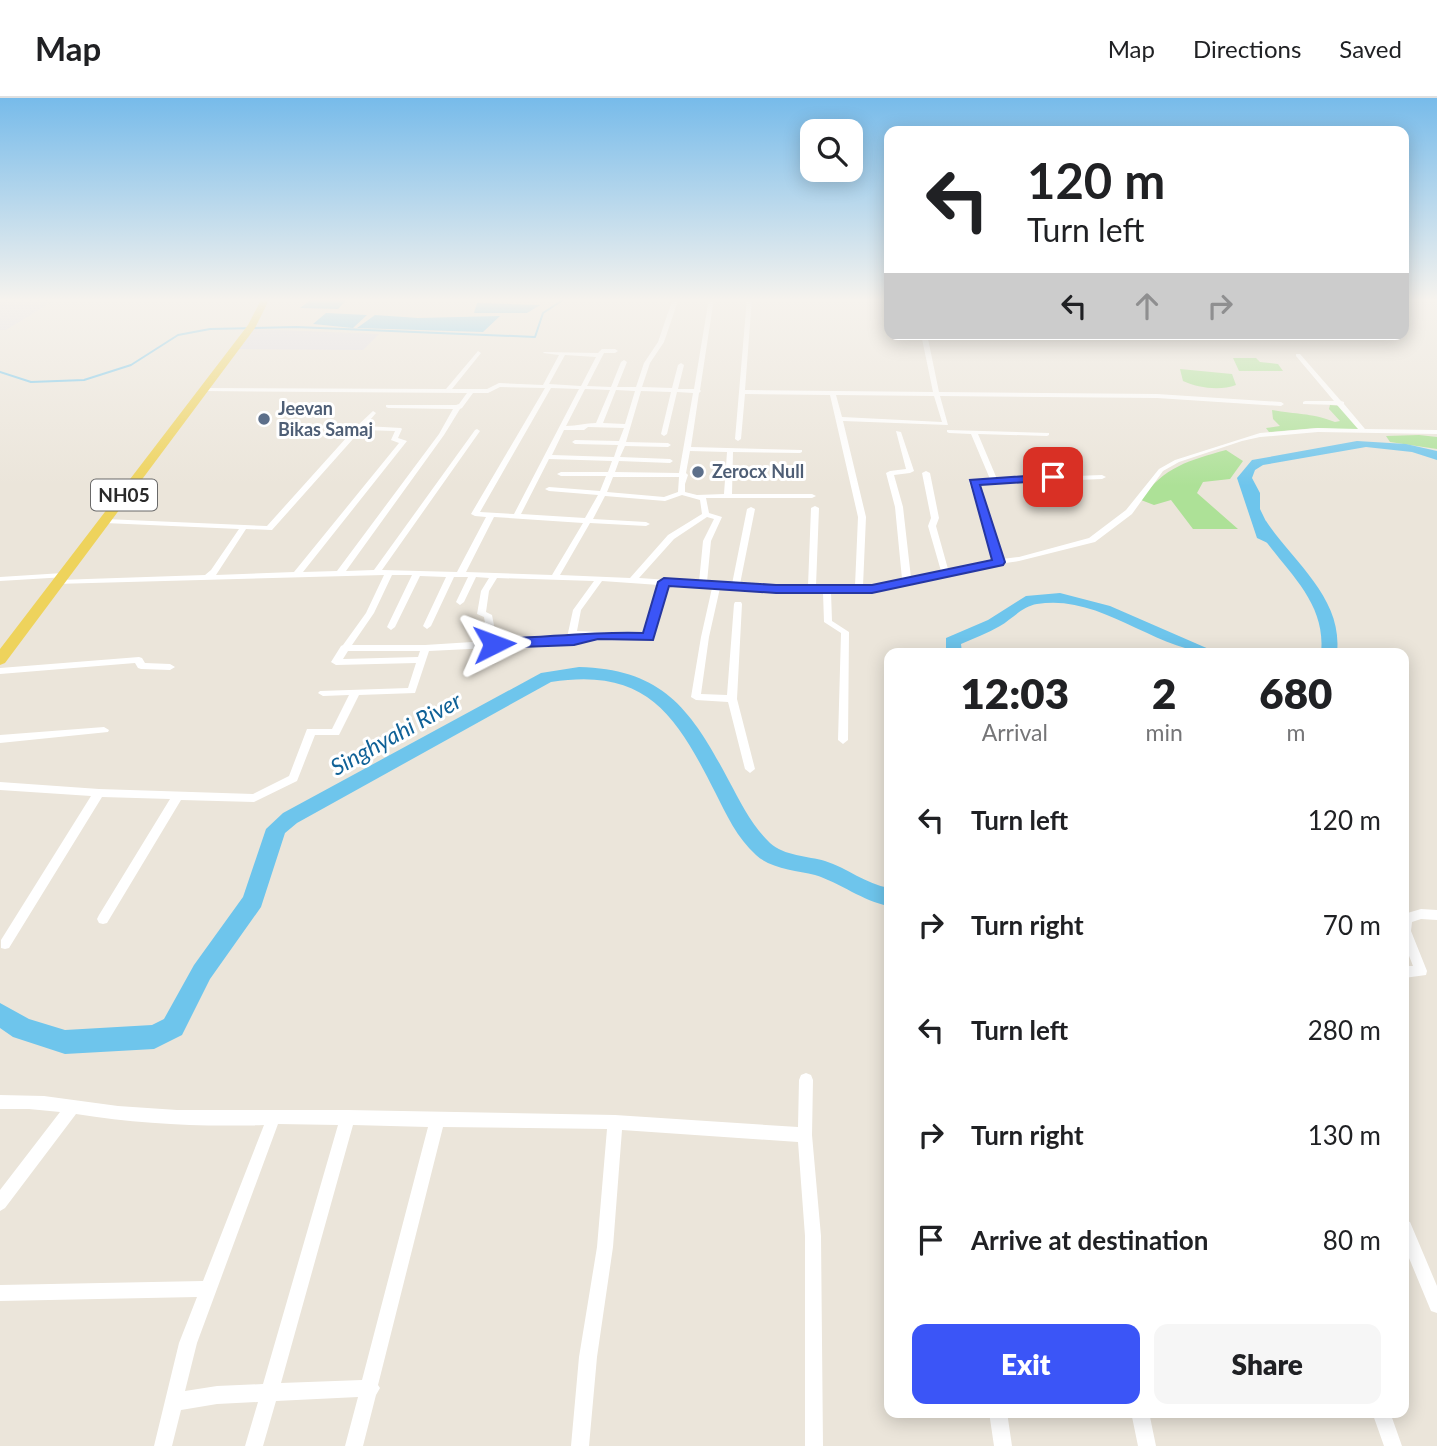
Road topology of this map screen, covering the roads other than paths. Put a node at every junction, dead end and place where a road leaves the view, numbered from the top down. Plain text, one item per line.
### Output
1 (225, 361) edge
2 (472, 361) edge
3 (559, 361) edge
4 (597, 361) edge
5 (648, 361) edge
6 (703, 361) edge
7 (744, 361) edge
8 (929, 361) edge
9 (1303, 361) edge
10 (624, 362) dead end
11 (681, 365) dead end
12 (547, 386) junction
13 (449, 389) junction
14 (583, 389) junction
15 (203, 390) junction
16 (472, 390) junction
17 (613, 390) junction
18 (640, 391) junction
19 (698, 391) junction
20 (745, 392) dead end
21 (673, 393) junction
22 (833, 394) junction
23 (936, 395) junction
24 (1305, 403) dead end
25 (1342, 403) junction
26 (1280, 404) dead end
27 (388, 406) dead end
28 (458, 407) junction
29 (373, 413) dead end
30 (839, 419) junction
31 (599, 425) junction
32 (628, 426) junction
33 (358, 428) junction
34 (563, 428) junction
35 (477, 431) dead end
36 (949, 431) dead end
37 (898, 432) dead end
38 (974, 432) junction
39 (1364, 432) junction
40 (1437, 432) edge
41 (664, 433) dead end
42 (1047, 434) dead end
43 (738, 439) dead end
44 (575, 443) dead end
45 (622, 444) junction
46 (668, 445) dead end
47 (689, 449) junction
48 (730, 450) junction
49 (800, 451) dead end
50 (548, 457) junction
51 (616, 459) junction
52 (670, 461) dead end
53 (926, 473) dead end
54 (561, 474) dead end
55 (684, 475) junction
56 (609, 476) junction
57 (1102, 477) dead end
58 (993, 479) junction
59 (549, 489) dead end
60 (682, 493) junction
61 (603, 494) junction
62 (700, 496) junction
63 (729, 496) junction
64 (812, 496) dead end
65 (815, 508) dead end
66 (751, 509) dead end
67 (706, 514) junction
68 (491, 515) junction
69 (517, 515) junction
70 (588, 520) junction
71 (104, 521) junction
72 (646, 524) dead end
73 (244, 527) junction
74 (999, 562) junction
75 (376, 572) junction
76 (389, 572) junction
77 (945, 572) junction
78 (340, 573) junction
79 (417, 573) junction
80 (298, 574) junction
81 (456, 575) junction
82 (473, 575) junction
83 (494, 576) junction
84 (207, 577) junction
85 (555, 578) junction
86 (0, 579) edge
87 (61, 579) junction
88 (600, 579) junction
89 (633, 580) junction
90 (664, 582) junction
91 (907, 583) junction
92 (703, 584) junction
93 (717, 585) junction
94 (736, 586) junction
95 (812, 588) junction
96 (827, 589) junction
97 (859, 589) junction
98 (460, 602) dead end
99 (738, 604) dead end
100 (427, 626) dead end
101 (391, 627) dead end
102 (598, 635) junction
103 (494, 644) junction
104 (344, 648) junction
105 (425, 648) junction
106 (0, 660) edge
107 (422, 660) junction
108 (170, 667) dead end
109 (0, 671) edge
110 (356, 692) junction
111 (323, 693) dead end
112 (732, 699) junction
113 (104, 730) dead end
114 (0, 739) edge
115 (843, 740) dead end
116 (750, 769) dead end
117 (0, 786) edge
118 (99, 793) junction
119 (178, 796) junction
120 (1437, 915) edge
121 (1409, 917) edge
122 (103, 919) dead end
123 (1409, 941) edge
124 (5, 943) dead end
125 (1409, 972) edge
126 (806, 1080) dead end
127 (0, 1102) edge
128 (73, 1106) junction
129 (274, 1117) junction
130 (348, 1117) junction
131 (437, 1121) junction
132 (615, 1122) junction
133 (805, 1135) junction
134 (0, 1203) edge
135 (1409, 1240) edge
136 (207, 1289) junction
137 (0, 1293) edge
138 (1437, 1305) edge
139 (371, 1388) junction
140 (267, 1394) junction
141 (175, 1402) junction
142 (999, 1418) edge
143 (1141, 1418) edge
144 (1383, 1418) edge
145 (163, 1446) edge
146 (254, 1446) edge
147 (354, 1446) edge
148 (580, 1446) edge
149 (814, 1446) edge
150 (1003, 1446) edge
151 (1147, 1446) edge
152 (1393, 1446) edge

1 - 15 main road, NH05
2 - 13 street
3 - 12 street
4 - 14 street
5 - 18 street
6 - 19 street
7 - 43 street
8 - 23 street
9 - 25 street
10 - 17 street
11 - 21 street
12 - 14 street
12 - 16 street
12 - 68 street
13 - 15 street
13 - 16 street
14 - 17 street
14 - 34 street
15 - 71 main road, NH05
16 - 28 street
17 - 18 street
17 - 31 street
18 - 21 street
18 - 32 street
19 - 21 street
19 - 47 street
20 - 22 street
21 - 41 street
22 - 23 street
22 - 30 street
23 - 26 street
23 - 30 street
24 - 25 street
25 - 39 street
27 - 28 street
28 - 78 street
29 - 33 street
30 - 97 street
31 - 32 street
31 - 34 street
32 - 45 street
33 - 73 street
33 - 80 street
34 - 50 street
35 - 75 street
36 - 38 street
37 - 91 street
38 - 42 street
38 - 58 street
39 - 40 street
39 - 74 street
44 - 45 street
45 - 46 street
45 - 51 street
47 - 48 street
47 - 55 street
48 - 49 street
48 - 63 street
50 - 51 street
50 - 69 street
51 - 52 street
51 - 56 street
53 - 77 street
54 - 56 street
55 - 56 street
55 - 60 street
56 - 61 street
57 - 58 street
58 - 74 street
59 - 61 street
60 - 61 street
60 - 62 street
61 - 70 street
62 - 63 street
62 - 67 street
63 - 64 street
65 - 95 street
66 - 94 street
67 - 89 street
67 - 92 street
68 - 69 street
68 - 81 street
69 - 70 street
70 - 72 street
70 - 85 street
71 - 73 street
71 - 87 main road, NH05
73 - 84 street
74 - 77 street
75 - 76 street
75 - 78 street
76 - 79 street
76 - 104 street
77 - 91 street
78 - 80 street
79 - 81 street
79 - 101 street
80 - 84 street
81 - 82 street
81 - 100 street
82 - 83 street
82 - 98 street
83 - 85 street
83 - 103 street
84 - 87 street
85 - 88 street
86 - 87 street
87 - 106 main road, NH05
88 - 89 street
88 - 102 street
89 - 90 street
90 - 92 street
90 - 102 street
91 - 97 street
92 - 93 street
93 - 94 street
93 - 112 street
94 - 95 street
95 - 96 street
96 - 97 street
96 - 115 street
99 - 112 street
102 - 103 street
103 - 105 street
104 - 105 street
104 - 107 street
105 - 107 street
107 - 110 street
108 - 109 street
110 - 111 street
110 - 119 street
112 - 116 street
113 - 114 street
117 - 118 street
118 - 119 street
118 - 124 street
119 - 122 street
120 - 121 street
123 - 125 street
126 - 133 street
127 - 128 street
128 - 129 street
128 - 134 street
129 - 130 street
129 - 136 street
130 - 131 street
130 - 140 street
131 - 132 street
131 - 139 street
132 - 133 street
132 - 148 street
133 - 149 street
135 - 138 street
136 - 137 street
136 - 141 street
139 - 140 street
139 - 147 street
140 - 141 street
140 - 146 street
141 - 145 street
142 - 150 street
143 - 151 street
144 - 152 street

